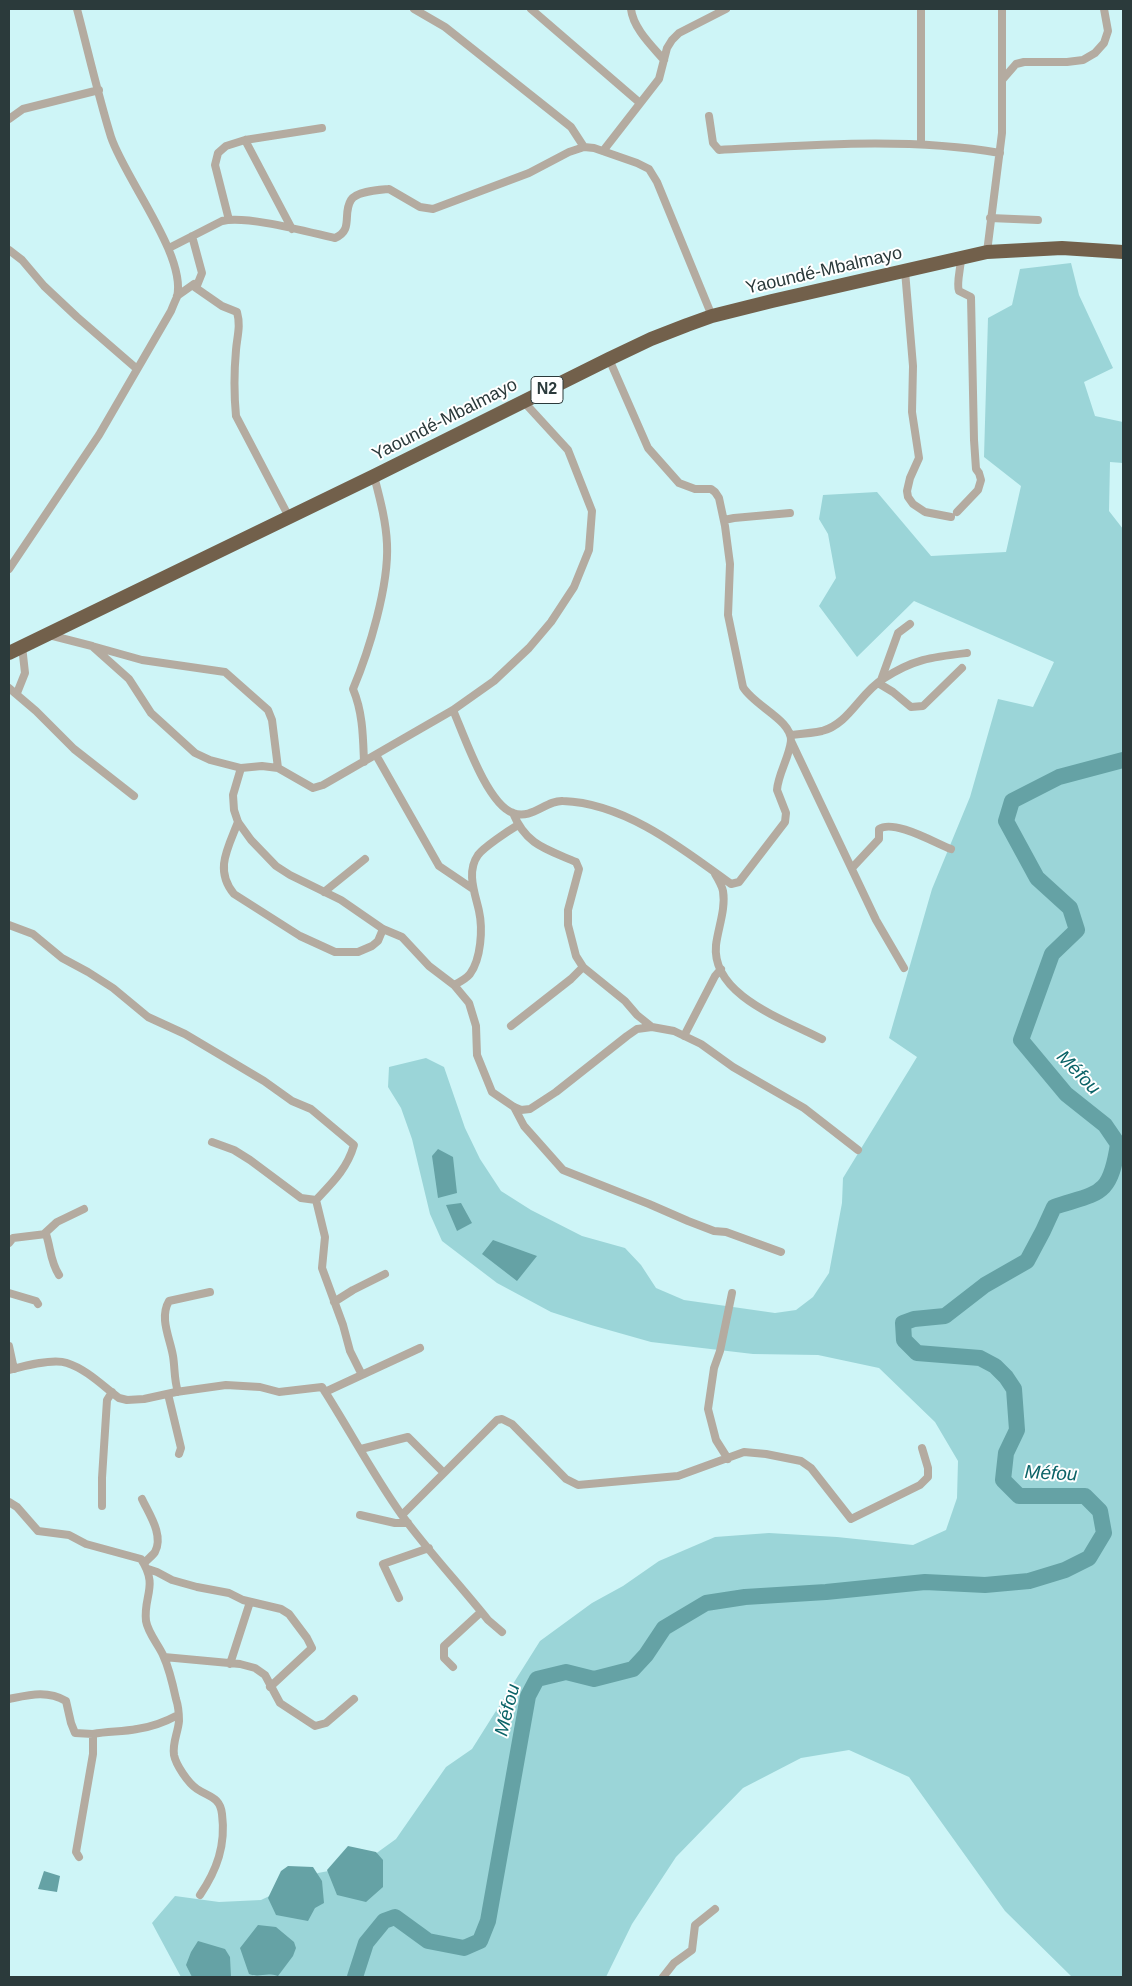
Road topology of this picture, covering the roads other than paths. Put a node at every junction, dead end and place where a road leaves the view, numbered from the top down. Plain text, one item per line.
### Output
1 (77, 9) edge
2 (414, 9) edge
3 (531, 9) edge
4 (631, 9) edge
5 (726, 9) edge
6 (921, 9) edge
7 (1002, 9) edge
8 (1104, 9) edge
9 (664, 60) junction
10 (1003, 79) junction
11 (99, 90) junction
12 (640, 102) junction
13 (709, 116) dead end
14 (9, 119) edge
15 (322, 128) dead end
16 (245, 140) junction
17 (921, 144) junction
18 (584, 147) junction
19 (603, 151) junction
20 (1000, 153) junction
21 (990, 218) junction
22 (229, 220) junction
23 (1038, 220) dead end
24 (292, 229) junction
25 (192, 236) junction
26 (169, 248) junction
27 (9, 250) edge
28 (987, 252) junction
29 (1123, 252) edge
30 (961, 258) junction
31 (905, 271) junction
32 (196, 288) junction
33 (177, 296) junction
34 (712, 316) junction
35 (609, 359) junction
36 (137, 369) junction
37 (524, 402) junction
38 (374, 476) junction
39 (790, 513) dead end
40 (290, 517) junction
41 (724, 520) junction
42 (9, 570) edge
43 (910, 624) dead end
44 (44, 634) junction
45 (22, 646) junction
46 (92, 646) junction
47 (9, 653) edge
48 (967, 654) dead end
49 (962, 668) dead end
50 (880, 681) junction
51 (9, 688) edge
52 (17, 693) junction
53 (453, 710) junction
54 (791, 738) junction
55 (376, 755) junction
56 (364, 762) junction
57 (241, 768) junction
58 (278, 768) junction
59 (134, 796) dead end
60 (513, 813) junction
61 (238, 822) junction
62 (518, 825) junction
63 (951, 849) dead end
64 (366, 859) dead end
65 (852, 868) junction
66 (714, 872) junction
67 (473, 889) junction
68 (324, 892) junction
69 (9, 925) edge
70 (383, 929) junction
71 (582, 967) junction
72 (904, 968) dead end
73 (721, 969) junction
74 (454, 985) junction
75 (511, 1026) dead end
76 (652, 1027) junction
77 (684, 1036) junction
78 (822, 1039) dead end
79 (514, 1107) junction
80 (212, 1142) dead end
81 (858, 1150) dead end
82 (316, 1200) junction
83 (84, 1209) dead end
84 (44, 1234) junction
85 (9, 1242) edge
86 (781, 1252) dead end
87 (385, 1274) dead end
88 (59, 1275) dead end
89 (210, 1292) dead end
90 (9, 1293) edge
91 (732, 1293) dead end
92 (334, 1302) junction
93 (38, 1304) dead end
94 (9, 1346) edge
95 (420, 1348) dead end
96 (11, 1369) edge
97 (362, 1375) junction
98 (112, 1392) junction
99 (178, 1392) junction
100 (325, 1392) junction
101 (168, 1394) junction
102 (922, 1448) dead end
103 (361, 1449) junction
104 (179, 1454) dead end
105 (728, 1459) junction
106 (444, 1472) junction
107 (142, 1499) dead end
108 (9, 1502) edge
109 (102, 1506) dead end
110 (360, 1515) dead end
111 (402, 1515) junction
112 (408, 1523) junction
113 (429, 1548) junction
114 (146, 1566) junction
115 (400, 1598) dead end
116 (250, 1602) junction
117 (481, 1612) junction
118 (502, 1632) dead end
119 (164, 1657) junction
120 (230, 1664) junction
121 (453, 1667) dead end
122 (270, 1687) junction
123 (9, 1699) edge
124 (354, 1699) dead end
125 (178, 1715) junction
126 (93, 1734) junction
127 (80, 1856) dead end
128 (200, 1895) dead end
129 (715, 1909) dead end
130 (663, 1977) edge

1 - 11 street
2 - 18 street
3 - 12 street
4 - 9 street
5 - 9 street
6 - 17 street
7 - 10 street
8 - 10 street
9 - 12 street
10 - 20 street
11 - 14 street
11 - 26 street
12 - 19 street
13 - 17 street
15 - 16 street
16 - 22 street
16 - 24 street
17 - 20 street
18 - 19 street
18 - 24 street
19 - 34 street
20 - 21 street
21 - 23 street
21 - 28 street
22 - 24 street
22 - 25 street
25 - 26 street
25 - 32 street
26 - 33 street
27 - 36 street
28 - 29 highway, Yaoundé-Mbalmayo / N2
28 - 30 highway, Yaoundé-Mbalmayo / N2
30 - 31 highway, Yaoundé-Mbalmayo / N2
30 - 31 street
31 - 34 highway, Yaoundé-Mbalmayo / N2
32 - 33 street
32 - 40 street
33 - 36 street
34 - 35 highway, Yaoundé-Mbalmayo / N2
35 - 37 highway, Yaoundé-Mbalmayo / N2
35 - 41 street
36 - 42 street
37 - 38 highway, Yaoundé-Mbalmayo / N2
37 - 53 street
38 - 40 highway, Yaoundé-Mbalmayo / N2
38 - 56 street
39 - 41 street
40 - 44 highway, Yaoundé-Mbalmayo / N2
41 - 54 street
43 - 50 street
44 - 45 highway, Yaoundé-Mbalmayo / N2
44 - 46 street
45 - 47 highway, Yaoundé-Mbalmayo / N2
45 - 52 street
46 - 57 street
46 - 58 street
48 - 50 street
49 - 50 street
50 - 54 street
51 - 52 street
52 - 59 street
53 - 55 street
53 - 60 street
54 - 65 street
54 - 66 street
55 - 56 street
55 - 67 street
56 - 58 street
57 - 58 street
57 - 61 street
60 - 62 street
60 - 66 street
61 - 68 street
61 - 70 street
62 - 67 street
62 - 71 street
63 - 65 street
64 - 68 street
65 - 72 street
66 - 73 street
67 - 74 street
68 - 70 street
69 - 82 street
70 - 74 street
71 - 75 street
71 - 76 street
73 - 77 street
73 - 78 street
74 - 79 street
76 - 77 street
76 - 79 street
77 - 81 street
79 - 86 street
80 - 82 street
82 - 92 street
83 - 84 street
84 - 85 street
84 - 88 street
87 - 92 street
89 - 99 street
90 - 93 street
91 - 105 street
92 - 97 street
94 - 96 street
95 - 97 street
96 - 98 street
97 - 100 street
98 - 101 street
98 - 109 street
99 - 100 street
99 - 101 street
100 - 103 street
101 - 104 street
102 - 105 street
103 - 106 street
103 - 111 street
105 - 106 street
106 - 111 street
107 - 114 street
108 - 114 street
110 - 112 street
111 - 112 street
112 - 113 street
113 - 115 street
113 - 117 street
114 - 116 street
114 - 119 street
116 - 120 street
116 - 122 street
117 - 118 street
117 - 121 street
119 - 120 street
119 - 125 street
120 - 122 street
122 - 124 street
123 - 126 street
125 - 126 street
125 - 128 street
126 - 127 street
129 - 130 street

